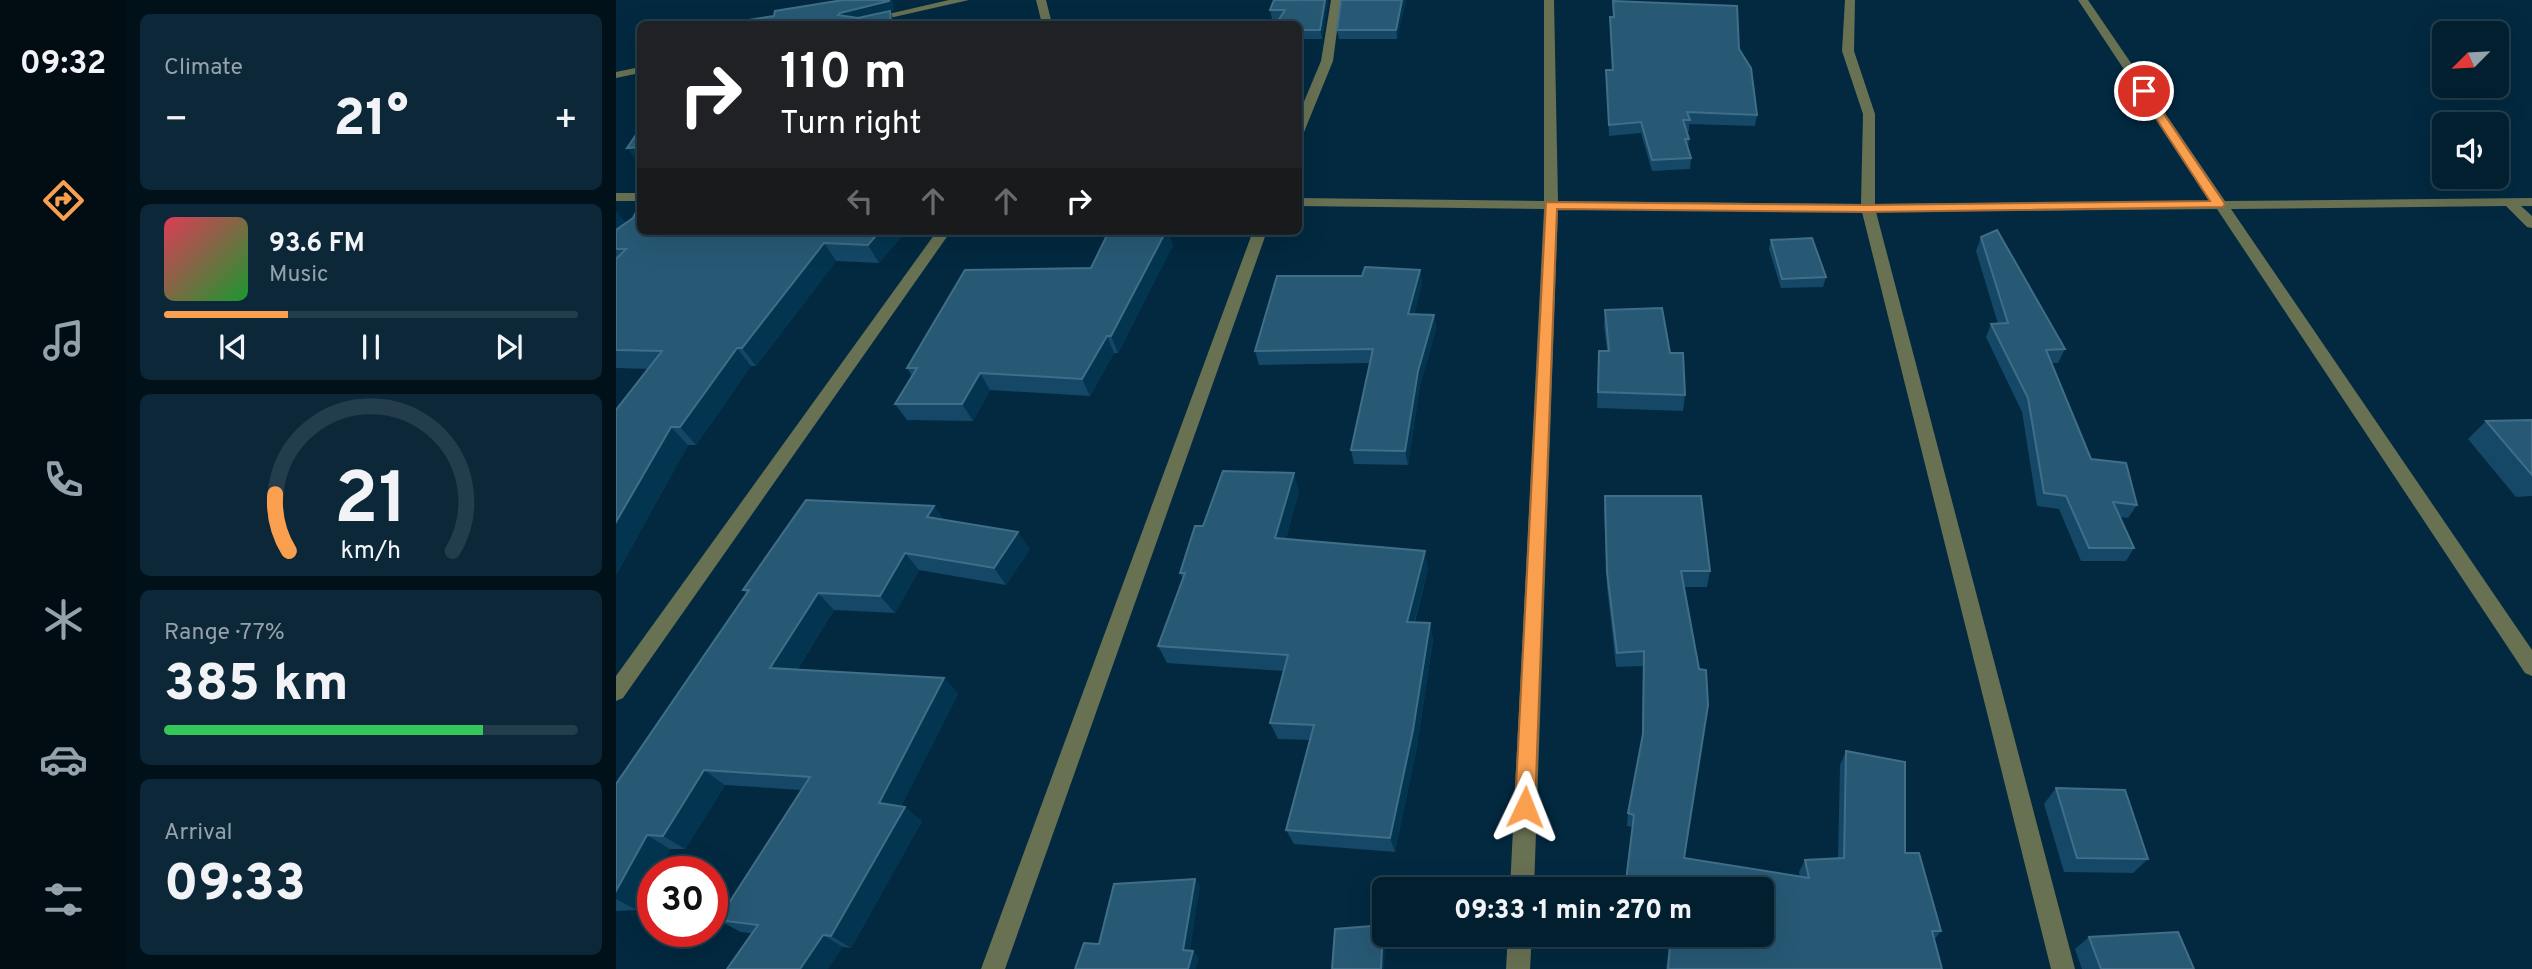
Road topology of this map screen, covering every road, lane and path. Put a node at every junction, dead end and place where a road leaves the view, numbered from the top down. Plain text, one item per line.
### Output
1 (964, 0) edge
2 (1041, 0) edge
3 (1336, 0) edge
4 (1549, 0) edge
5 (1850, 0) edge
6 (2084, 0) edge
7 (864, 21) edge
8 (1046, 21) edge
9 (637, 70) edge
10 (616, 75) edge
11 (1302, 122) edge
12 (616, 197) edge
13 (637, 197) edge
14 (2508, 201) junction
15 (1302, 202) edge
16 (2532, 202) edge
17 (2219, 204) junction
18 (1551, 205) junction
19 (1868, 208) junction
20 (2532, 225) edge
21 (941, 235) edge
22 (1259, 235) edge
23 (2532, 667) edge
24 (616, 692) edge
25 (1523, 877) edge
26 (1519, 947) edge
27 (993, 969) edge
28 (1518, 969) edge
29 (2063, 969) edge

1 - 7 street
2 - 8 street
3 - 11 street
4 - 18 street
5 - 19 street
6 - 17 street
9 - 10 street
12 - 13 street
14 - 16 street
14 - 17 street
14 - 20 street
15 - 18 street
17 - 19 street
17 - 23 street
18 - 19 street
18 - 25 street
19 - 29 street
21 - 24 street
22 - 27 street
26 - 28 street

